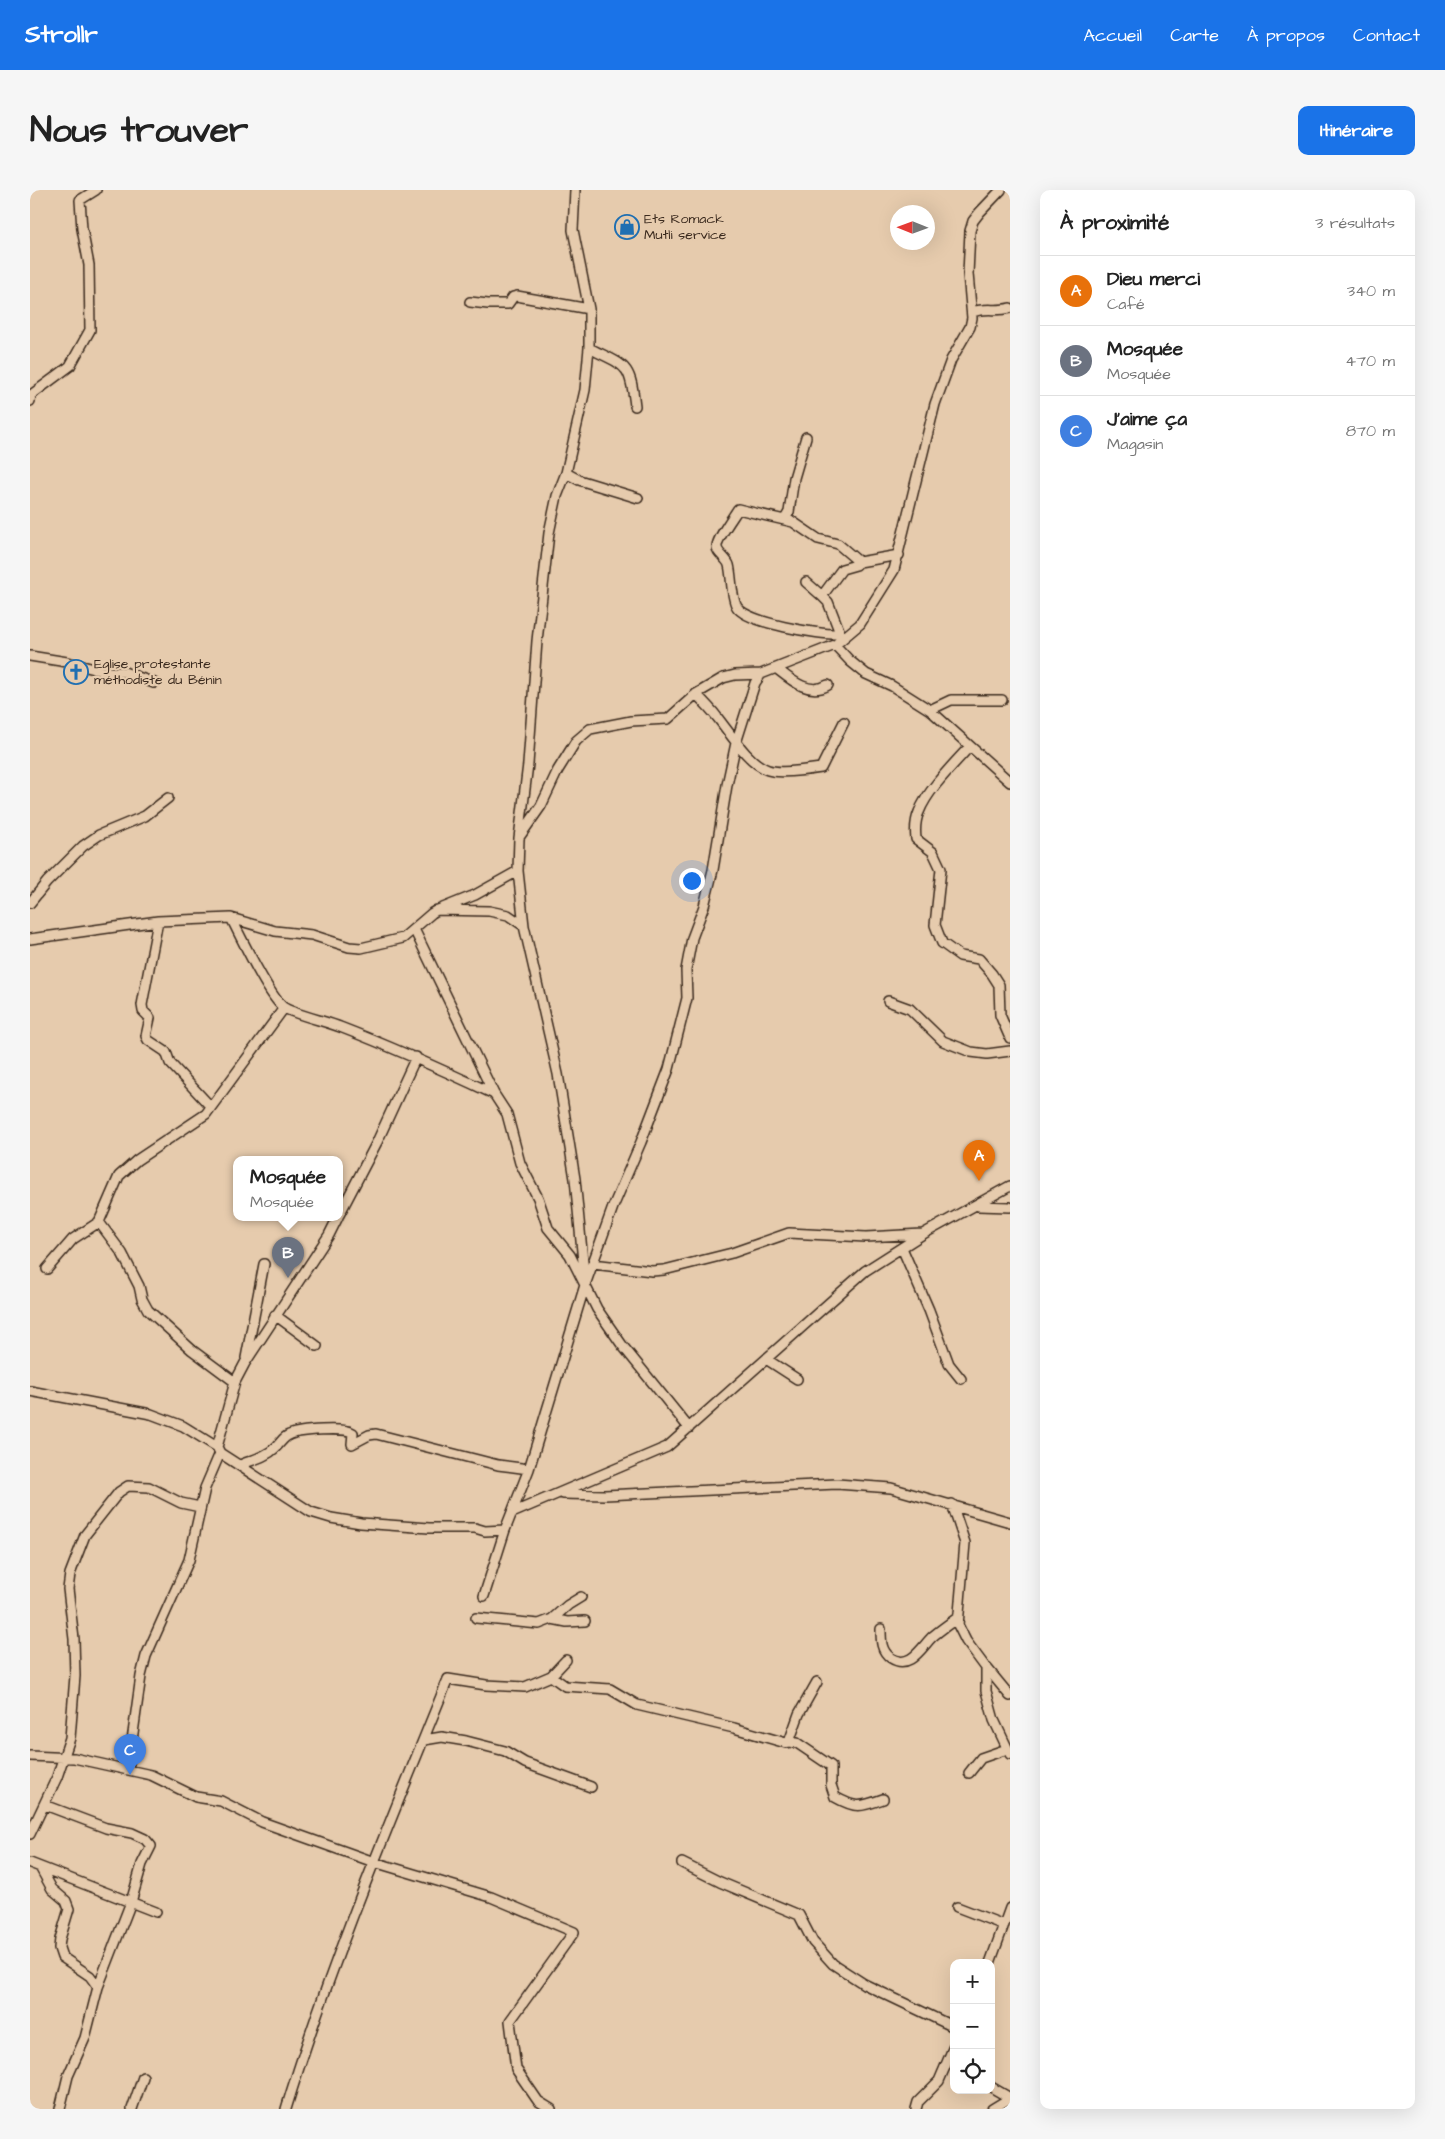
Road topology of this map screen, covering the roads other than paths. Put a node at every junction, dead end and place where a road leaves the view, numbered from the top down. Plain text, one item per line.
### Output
1 (96, 190) edge
2 (575, 190) edge
3 (1000, 190) edge
4 (470, 302) dead end
5 (1010, 308) edge
6 (589, 309) junction
7 (973, 312) junction
8 (589, 348) junction
9 (30, 401) edge
10 (635, 406) dead end
11 (806, 437) dead end
12 (566, 473) junction
13 (638, 498) dead end
14 (785, 519) junction
15 (899, 555) junction
16 (859, 562) junction
17 (806, 582) dead end
18 (822, 596) junction
19 (839, 640) junction
20 (30, 656) edge
21 (777, 669) junction
22 (761, 674) junction
23 (154, 683) dead end
24 (828, 685) dead end
25 (696, 694) junction
26 (1002, 700) dead end
27 (930, 710) junction
28 (844, 722) dead end
29 (736, 742) junction
30 (970, 746) junction
31 (1010, 782) edge
32 (168, 798) dead end
33 (519, 838) junction
34 (518, 870) junction
35 (30, 904) edge
36 (437, 910) junction
37 (231, 918) junction
38 (158, 921) junction
39 (524, 926) junction
40 (414, 929) junction
41 (30, 939) edge
42 (888, 1001) dead end
43 (284, 1008) junction
44 (1010, 1038) edge
45 (1010, 1051) edge
46 (416, 1057) junction
47 (494, 1094) junction
48 (211, 1107) junction
49 (1010, 1186) edge
50 (975, 1206) junction
51 (1010, 1207) edge
52 (343, 1208) edge
53 (336, 1221) edge
54 (99, 1222) junction
55 (923, 1234) junction
56 (902, 1248) junction
57 (264, 1264) dead end
58 (593, 1264) junction
59 (47, 1269) dead end
60 (585, 1285) junction
61 (275, 1315) junction
62 (317, 1346) dead end
63 (766, 1359) junction
64 (245, 1363) junction
65 (798, 1379) dead end
66 (961, 1379) dead end
67 (235, 1382) junction
68 (30, 1391) edge
69 (689, 1428) junction
70 (219, 1450) junction
71 (240, 1465) junction
72 (529, 1469) junction
73 (205, 1488) junction
74 (562, 1494) junction
75 (952, 1504) junction
76 (512, 1514) junction
77 (1010, 1522) edge
78 (505, 1530) junction
79 (484, 1596) dead end
80 (581, 1598) dead end
81 (476, 1618) dead end
82 (958, 1618) junction
83 (552, 1619) junction
84 (585, 1621) dead end
85 (881, 1629) dead end
86 (566, 1660) dead end
87 (986, 1668) junction
88 (551, 1676) junction
89 (817, 1682) dead end
90 (1010, 1696) edge
91 (424, 1740) junction
92 (789, 1742) junction
93 (1009, 1752) edge
94 (30, 1756) edge
95 (64, 1757) junction
96 (128, 1769) junction
97 (969, 1774) dead end
98 (591, 1786) dead end
99 (883, 1799) dead end
100 (44, 1805) junction
101 (30, 1834) edge
102 (374, 1862) junction
103 (30, 1863) edge
104 (682, 1863) dead end
105 (40, 1867) junction
106 (131, 1902) junction
107 (957, 1907) dead end
108 (1010, 1908) edge
109 (156, 1912) dead end
110 (1004, 1925) junction
111 (991, 1959) edge
112 (98, 1987) junction
113 (950, 2026) edge
114 (950, 2062) edge
115 (143, 2077) dead end
116 (995, 2089) edge
117 (1010, 2098) edge
118 (60, 2109) edge
119 (132, 2109) edge
120 (286, 2109) edge
121 (551, 2109) edge
122 (916, 2109) edge
123 (992, 2109) edge

1 - 9 street
2 - 6 street
3 - 7 street
4 - 6 street
5 - 7 street
6 - 8 street
7 - 15 street
8 - 10 street
8 - 12 street
11 - 14 street
12 - 13 street
12 - 33 street
14 - 16 street
14 - 19 street
15 - 16 street
15 - 19 street
16 - 18 street
17 - 18 street
18 - 19 street
19 - 21 street
19 - 27 street
20 - 23 street
21 - 22 street
21 - 24 street
22 - 25 street
22 - 29 street
25 - 29 street
25 - 33 street
26 - 27 street
27 - 30 street
28 - 29 street
29 - 58 street
30 - 31 street
30 - 44 street
32 - 35 street
33 - 34 street
34 - 36 street
34 - 39 street
36 - 39 street
36 - 40 street
37 - 38 street
37 - 40 street
37 - 43 street
38 - 41 street
38 - 48 street
39 - 60 street
40 - 47 street
42 - 45 street
43 - 46 street
43 - 48 street
46 - 47 street
46 - 52 street
47 - 60 street
48 - 54 street
49 - 50 street
50 - 51 street
50 - 55 street
53 - 61 street
54 - 59 street
54 - 67 street
55 - 56 street
55 - 58 street
56 - 63 street
56 - 66 street
57 - 64 street
58 - 60 street
60 - 69 street
60 - 72 street
61 - 62 street
61 - 64 street
63 - 65 street
63 - 69 street
64 - 67 street
67 - 70 street
68 - 70 street
69 - 74 street
70 - 71 street
70 - 73 street
71 - 72 street
71 - 78 street
72 - 76 street
73 - 95 street
73 - 96 street
74 - 75 street
74 - 76 street
75 - 77 street
75 - 82 street
76 - 78 street
78 - 79 street
80 - 83 street
81 - 83 street
82 - 85 street
82 - 87 street
83 - 84 street
86 - 88 street
87 - 90 street
87 - 93 street
88 - 91 street
88 - 92 street
89 - 92 street
91 - 98 street
91 - 102 street
92 - 99 street
93 - 97 street
94 - 95 street
95 - 96 street
95 - 100 street
96 - 102 street
100 - 101 street
100 - 106 street
102 - 120 street
102 - 121 street
103 - 105 street
104 - 113 street
105 - 106 street
105 - 112 street
106 - 109 street
106 - 112 street
107 - 110 street
108 - 110 street
110 - 111 street
112 - 118 street
114 - 122 street
115 - 119 street
116 - 117 street
117 - 123 street

